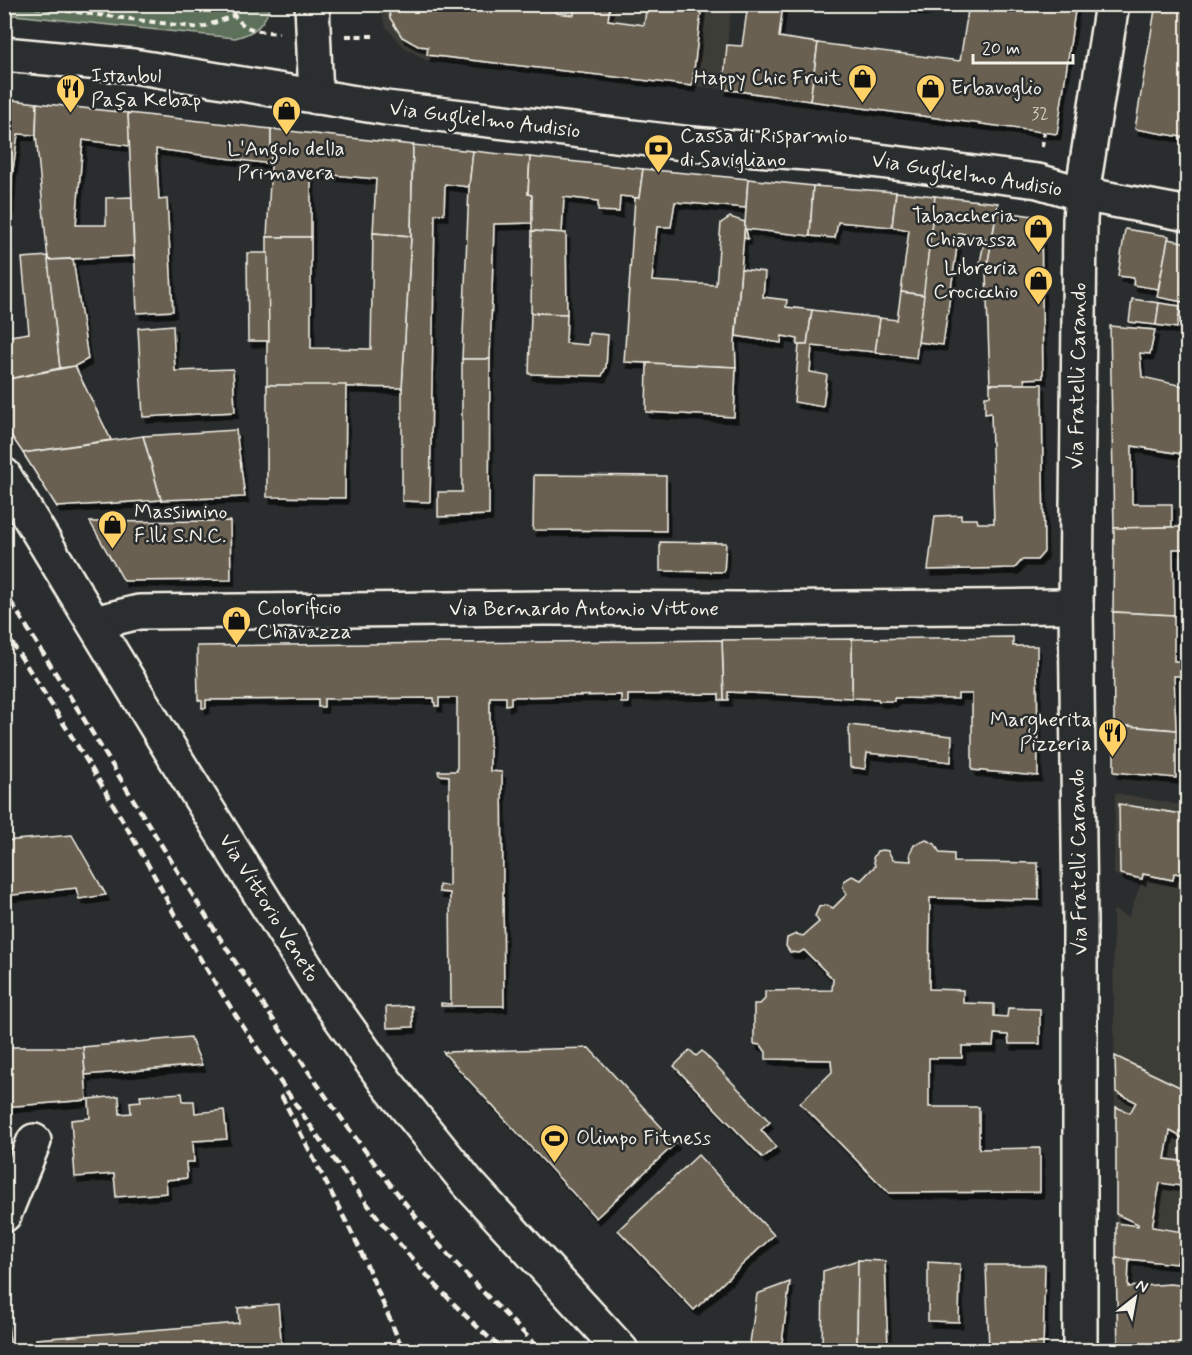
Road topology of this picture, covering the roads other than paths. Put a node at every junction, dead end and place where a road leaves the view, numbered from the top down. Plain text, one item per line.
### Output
1 (312, 4) edge
2 (1112, 4) edge
3 (4, 54) edge
4 (316, 97) junction
5 (1082, 194) junction
6 (1188, 214) edge
7 (4, 475) edge
8 (1076, 606) junction
9 (94, 622) junction
10 (34, 1141) dead end
11 (4, 1215) edge
12 (580, 1307) junction
13 (621, 1350) edge
14 (647, 1350) edge
15 (1080, 1350) edge

1 - 4 street
2 - 5 street, Via Fratelli Carando
3 - 4 street, Via Guglielmo Audisio
4 - 5 street, Via Guglielmo Audisio
5 - 6 street, Via Guglielmo Audisio
5 - 8 street, Via Fratelli Carando
7 - 9 street, Via Vittorio Veneto
8 - 9 street, Via Bernardo Antonio Vittone
8 - 15 street, Via Fratelli Carando
9 - 12 street, Via Vittorio Veneto
10 - 11 street
12 - 13 street, Via Vittorio Veneto
12 - 14 street, Via Vittorio Veneto

